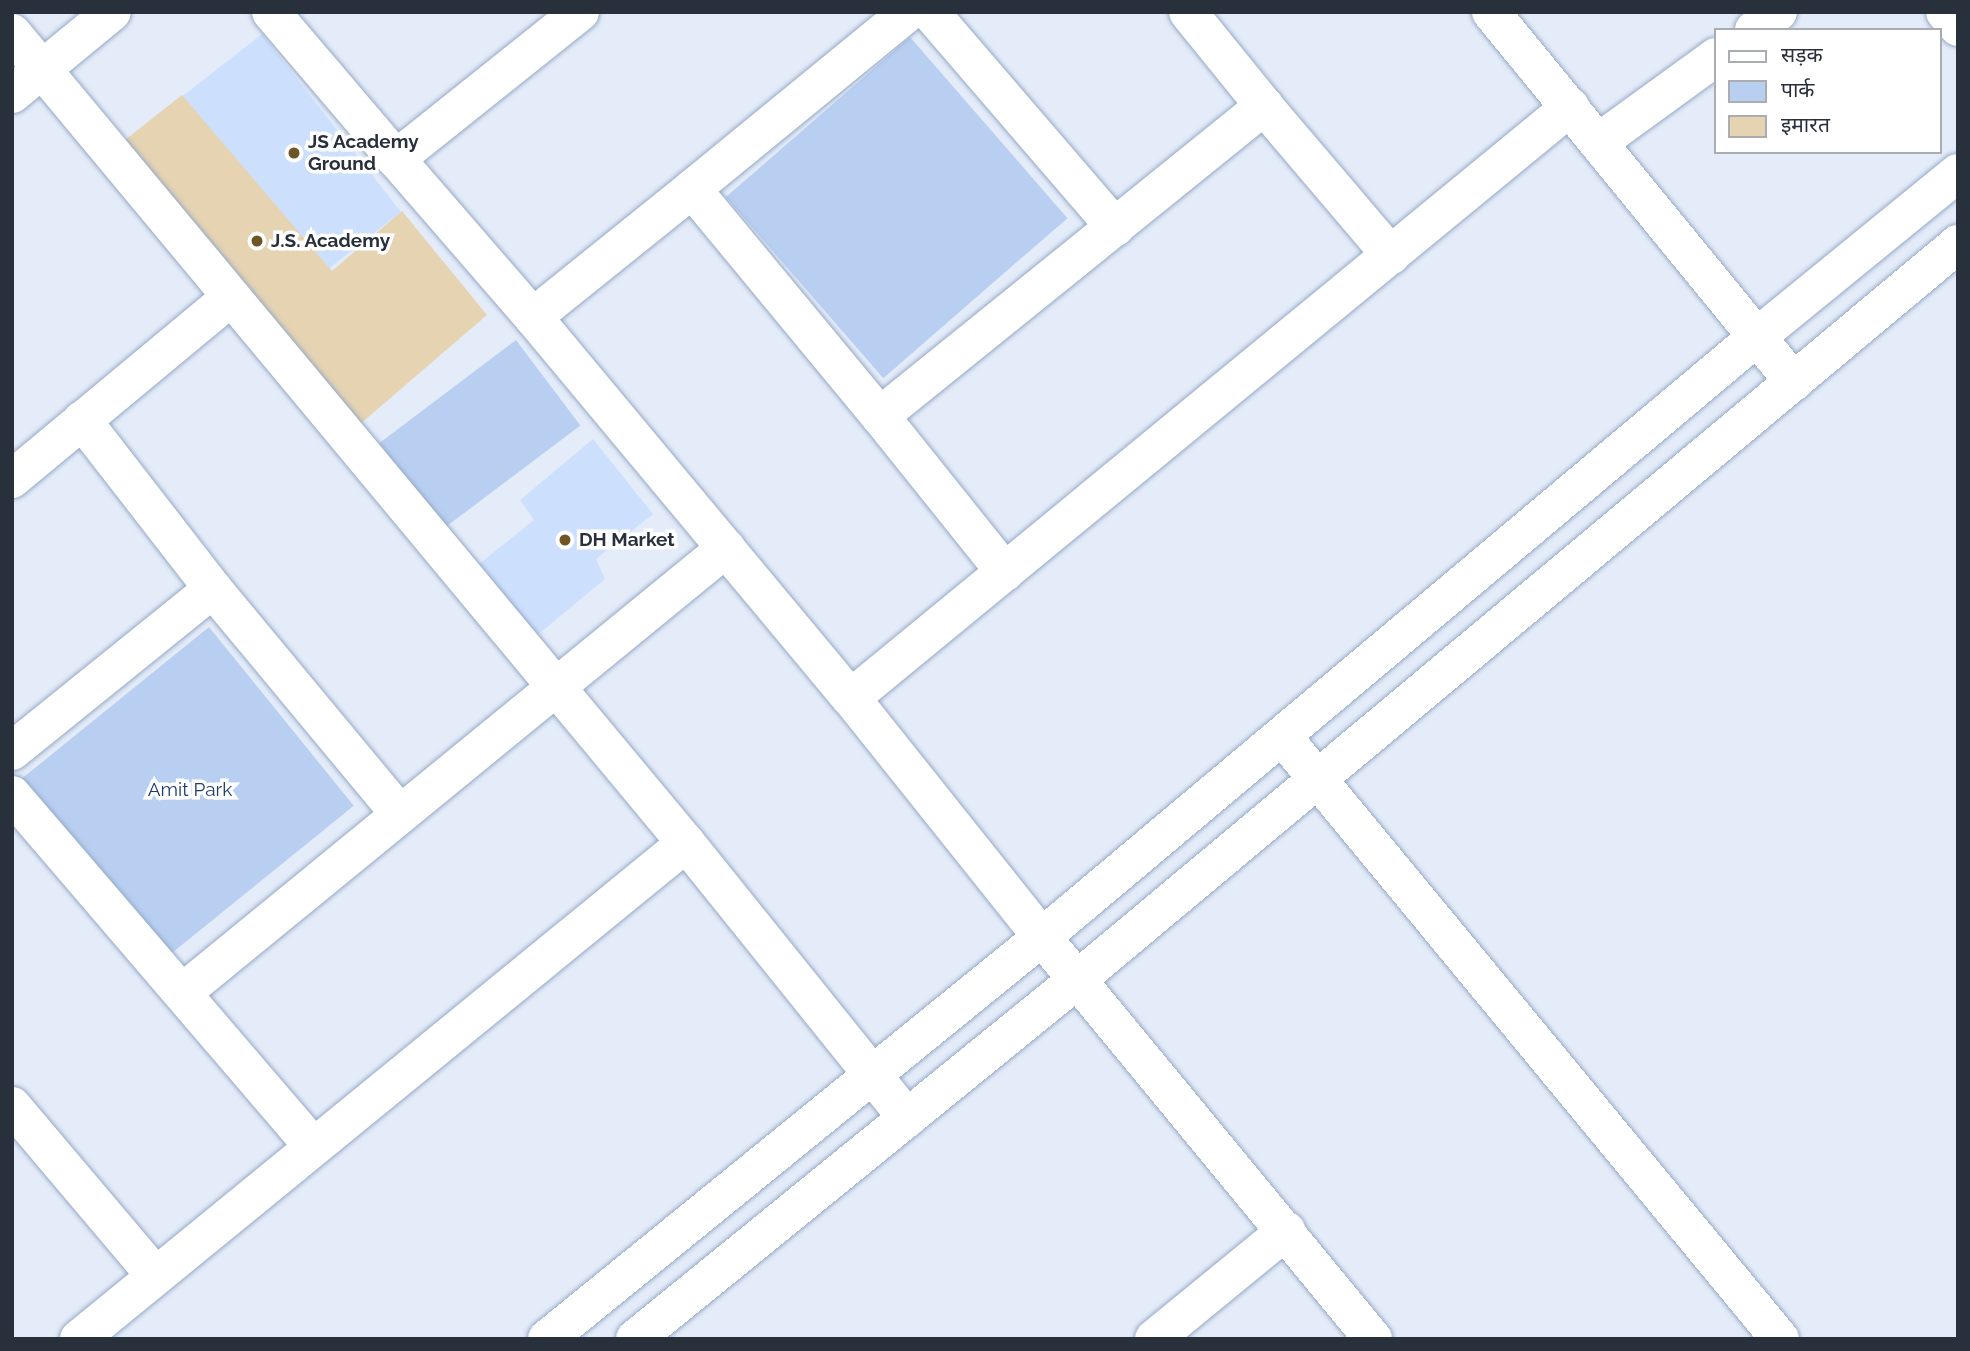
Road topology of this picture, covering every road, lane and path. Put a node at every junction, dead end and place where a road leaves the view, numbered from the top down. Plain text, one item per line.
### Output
1 (112, 12) edge
2 (271, 12) edge
3 (580, 12) edge
4 (908, 12) edge
5 (930, 12) edge
6 (1188, 12) edge
7 (1491, 12) edge
8 (1778, 12) edge
9 (1945, 12) edge
10 (1958, 27) edge
11 (1757, 28) edge
12 (12, 33) edge
13 (1714, 58) edge
14 (42, 70) junction
15 (12, 94) edge
16 (1264, 106) junction
17 (1570, 107) junction
18 (1599, 142) junction
19 (396, 159) junction
20 (1958, 173) edge
21 (692, 189) junction
22 (1115, 227) junction
23 (1958, 244) edge
24 (1391, 255) junction
25 (231, 297) junction
26 (533, 317) junction
27 (1758, 336) junction
28 (1794, 382) junction
29 (880, 416) junction
30 (82, 421) junction
31 (12, 479) edge
32 (726, 548) junction
33 (1005, 572) junction
34 (214, 589) junction
35 (556, 685) junction
36 (851, 698) junction
37 (1282, 736) junction
38 (12, 751) edge
39 (1317, 781) junction
40 (12, 795) edge
41 (400, 814) junction
42 (686, 843) junction
43 (1042, 937) junction
44 (1078, 979) junction
45 (182, 993) junction
46 (872, 1074) junction
47 (12, 1106) edge
48 (907, 1118) junction
49 (313, 1146) junction
50 (1286, 1231) junction
51 (155, 1275) junction
52 (79, 1339) edge
53 (547, 1339) edge
54 (635, 1339) edge
55 (1154, 1339) edge
56 (1373, 1339) edge
57 (1780, 1339) edge

1 - 14 street
2 - 19 street
3 - 19 street
4 - 21 street
5 - 22 street
6 - 16 street
7 - 17 street
8 - 11 street
9 - 10 street
12 - 14 street
13 - 18 street
14 - 15 street
14 - 25 street
16 - 22 street
16 - 24 street
17 - 18 street
17 - 24 street
18 - 27 street
19 - 26 street
20 - 27 street
21 - 26 street
21 - 29 street
22 - 29 street
23 - 28 street
24 - 33 street
25 - 30 street
25 - 35 street
26 - 32 street
27 - 28 street
27 - 37 street
28 - 39 street
29 - 33 street
30 - 31 street
30 - 34 street
32 - 35 street
32 - 36 street
33 - 36 street
34 - 38 street
34 - 41 street
35 - 41 street
35 - 42 street
36 - 43 street
37 - 39 street
37 - 43 street
39 - 44 street
39 - 57 street
40 - 45 street
41 - 45 street
42 - 46 street
42 - 49 street
43 - 44 street
43 - 46 street
44 - 48 street
44 - 50 street
45 - 49 street
46 - 48 street
46 - 53 street
47 - 51 street
48 - 54 street
49 - 51 street
50 - 55 street
50 - 56 street
51 - 52 street

